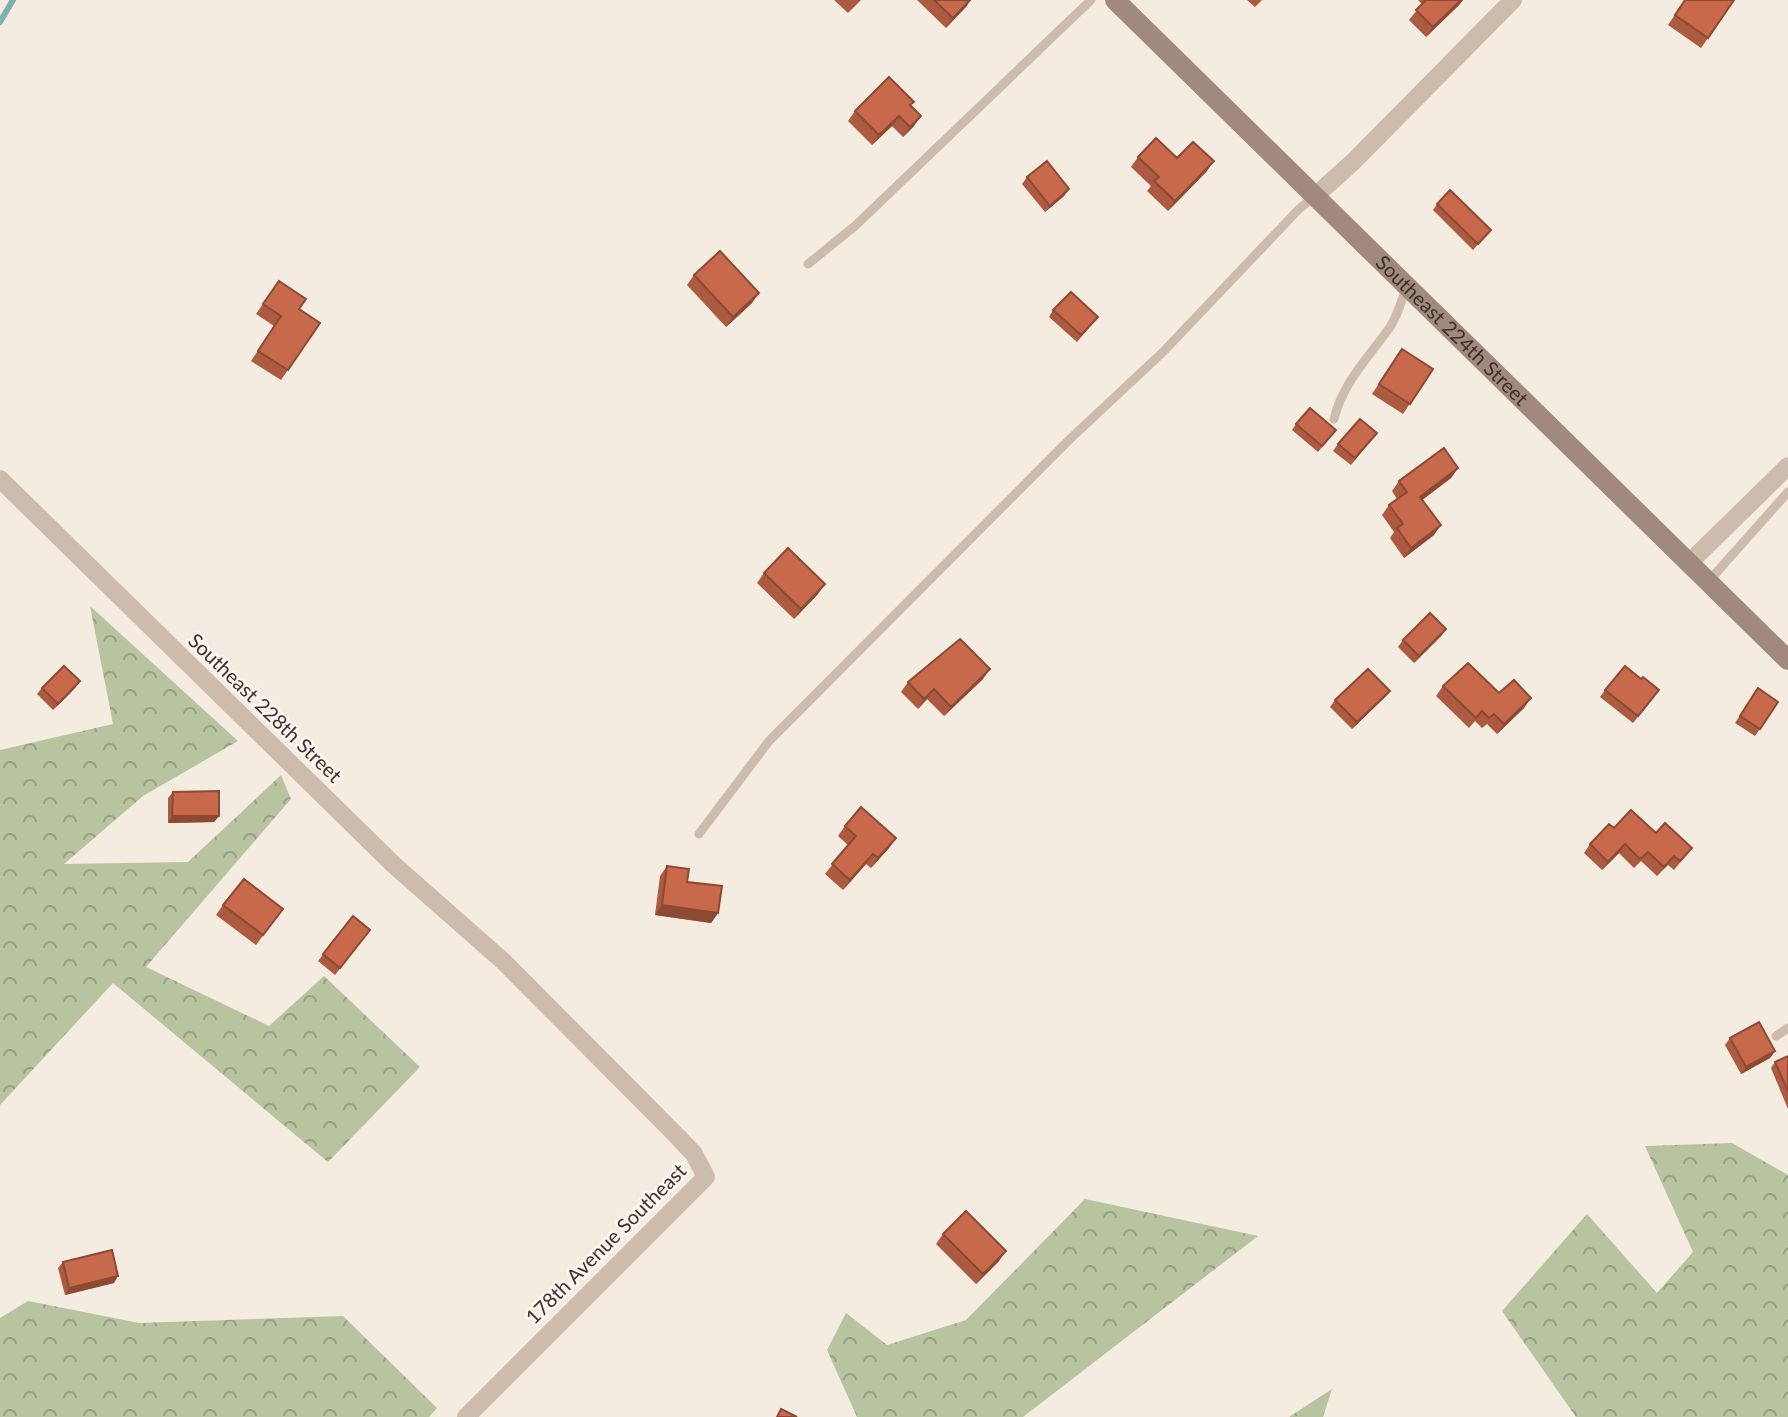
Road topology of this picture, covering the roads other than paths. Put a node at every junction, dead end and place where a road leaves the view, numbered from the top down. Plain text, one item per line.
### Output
1 (1091, 0) edge
2 (1513, 0) edge
3 (1120, 1) edge
4 (1315, 196) junction
5 (808, 264) dead end
6 (1407, 286) junction
7 (1334, 419) dead end
8 (1788, 466) edge
9 (0, 479) edge
10 (1788, 492) edge
11 (1689, 563) junction
12 (1708, 582) junction
13 (1788, 660) edge
14 (699, 834) dead end
15 (504, 962) joint
16 (1788, 1028) edge
17 (1776, 1036) dead end
18 (466, 1417) edge

1 - 5 lane
2 - 4 street
3 - 4 street, Southeast 224th Street
4 - 6 street, Southeast 224th Street
4 - 14 lane
6 - 7 lane
6 - 11 street, Southeast 224th Street
8 - 11 street
9 - 15 street, Southeast 228th Street
10 - 12 lane
11 - 12 street, Southeast 224th Street
12 - 13 street, Southeast 224th Street
15 - 18 street, 178th Avenue Southeast
16 - 17 lane

